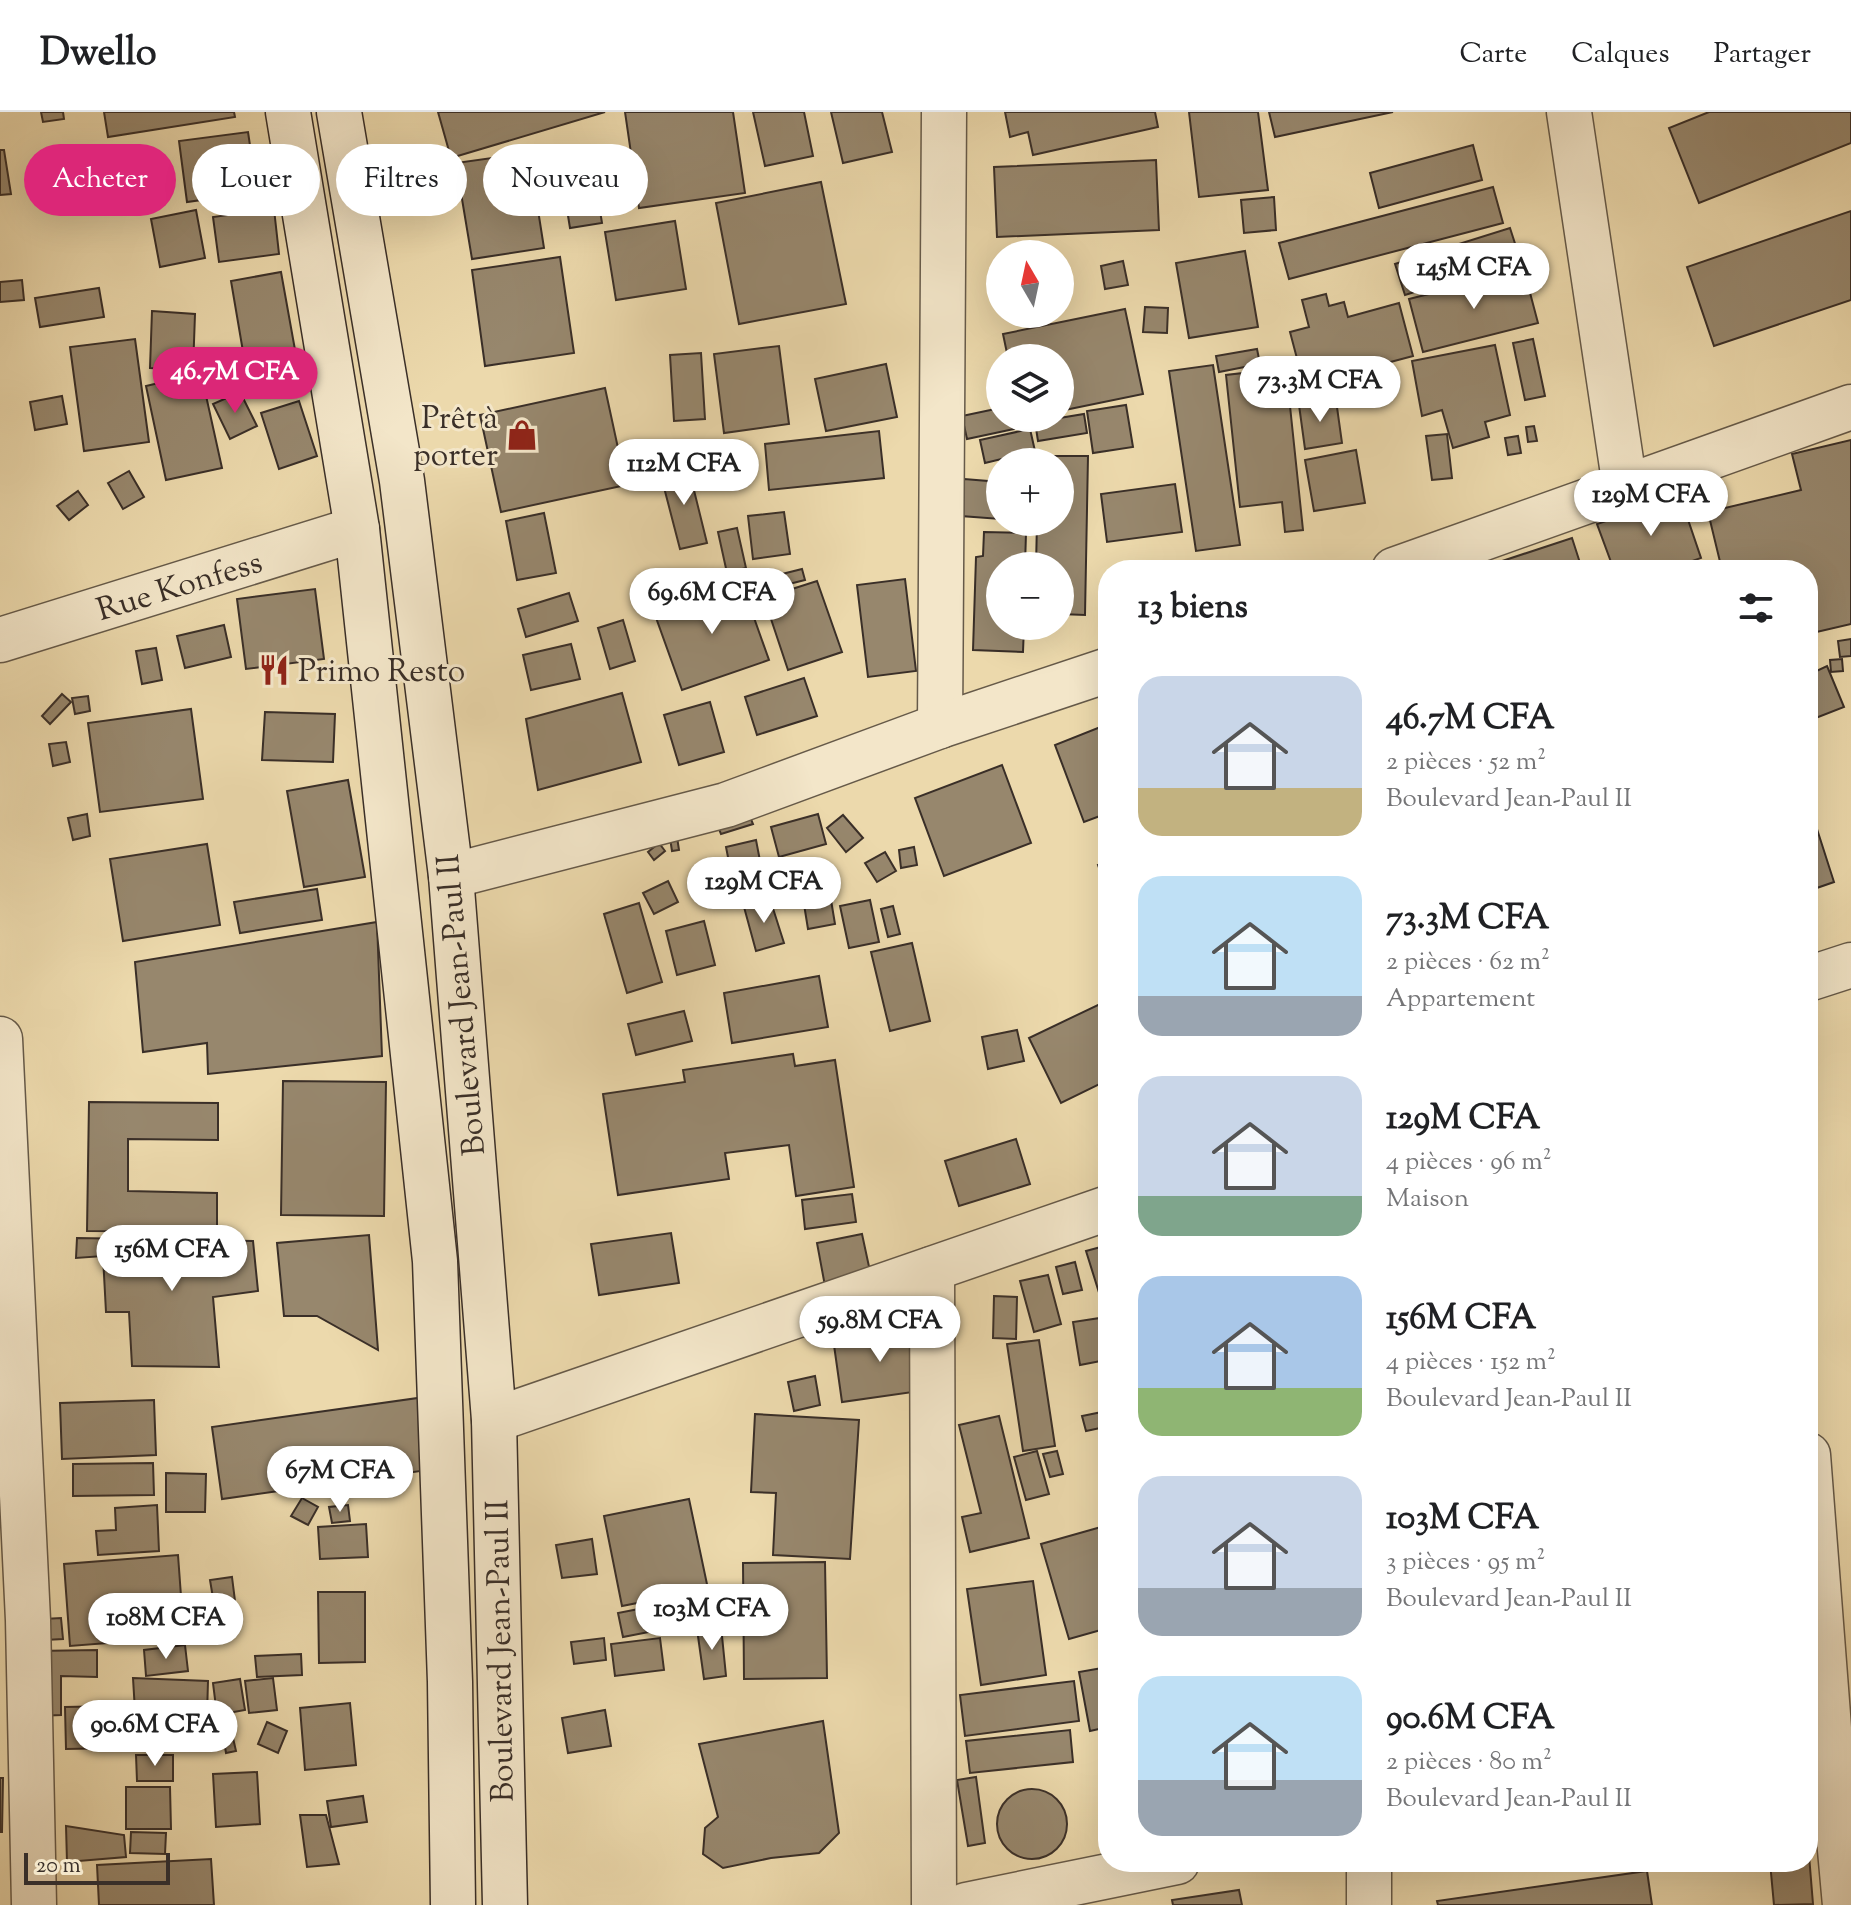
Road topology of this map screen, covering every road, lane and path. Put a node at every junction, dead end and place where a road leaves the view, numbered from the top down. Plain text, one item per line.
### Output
1 (288, 112) edge
2 (339, 112) edge
3 (944, 112) edge
4 (1569, 112) edge
5 (1851, 407) edge
6 (1625, 487) junction
7 (357, 529) junction
8 (1422, 560) edge
9 (0, 640) edge
10 (1098, 673) edge
11 (940, 726) junction
12 (451, 876) junction
13 (1851, 965) edge
14 (1818, 976) edge
15 (0, 1039) edge
16 (1098, 1211) edge
17 (932, 1269) junction
18 (494, 1420) junction
19 (1818, 1585) edge
20 (14, 1626) edge
21 (1829, 1728) edge
22 (1128, 1872) edge
23 (1369, 1872) edge
24 (34, 1905) edge
25 (453, 1905) edge
26 (505, 1905) edge
27 (934, 1905) edge
28 (966, 1905) edge
29 (1369, 1905) edge
30 (1845, 1905) edge

1 - 7 street, Boulevard Jean-Paul II
2 - 12 street, Boulevard Jean-Paul II
3 - 11 street
4 - 6 street
5 - 6 street
6 - 8 street
7 - 9 street, Rue Konfess
7 - 25 street, Boulevard Jean-Paul II
10 - 11 street
11 - 12 street
12 - 18 street, Boulevard Jean-Paul II
13 - 14 street
15 - 20 street
16 - 17 street
17 - 18 street
17 - 27 street
18 - 26 street, Boulevard Jean-Paul II
19 - 21 street
20 - 24 street
21 - 30 street
22 - 28 street
23 - 29 street

